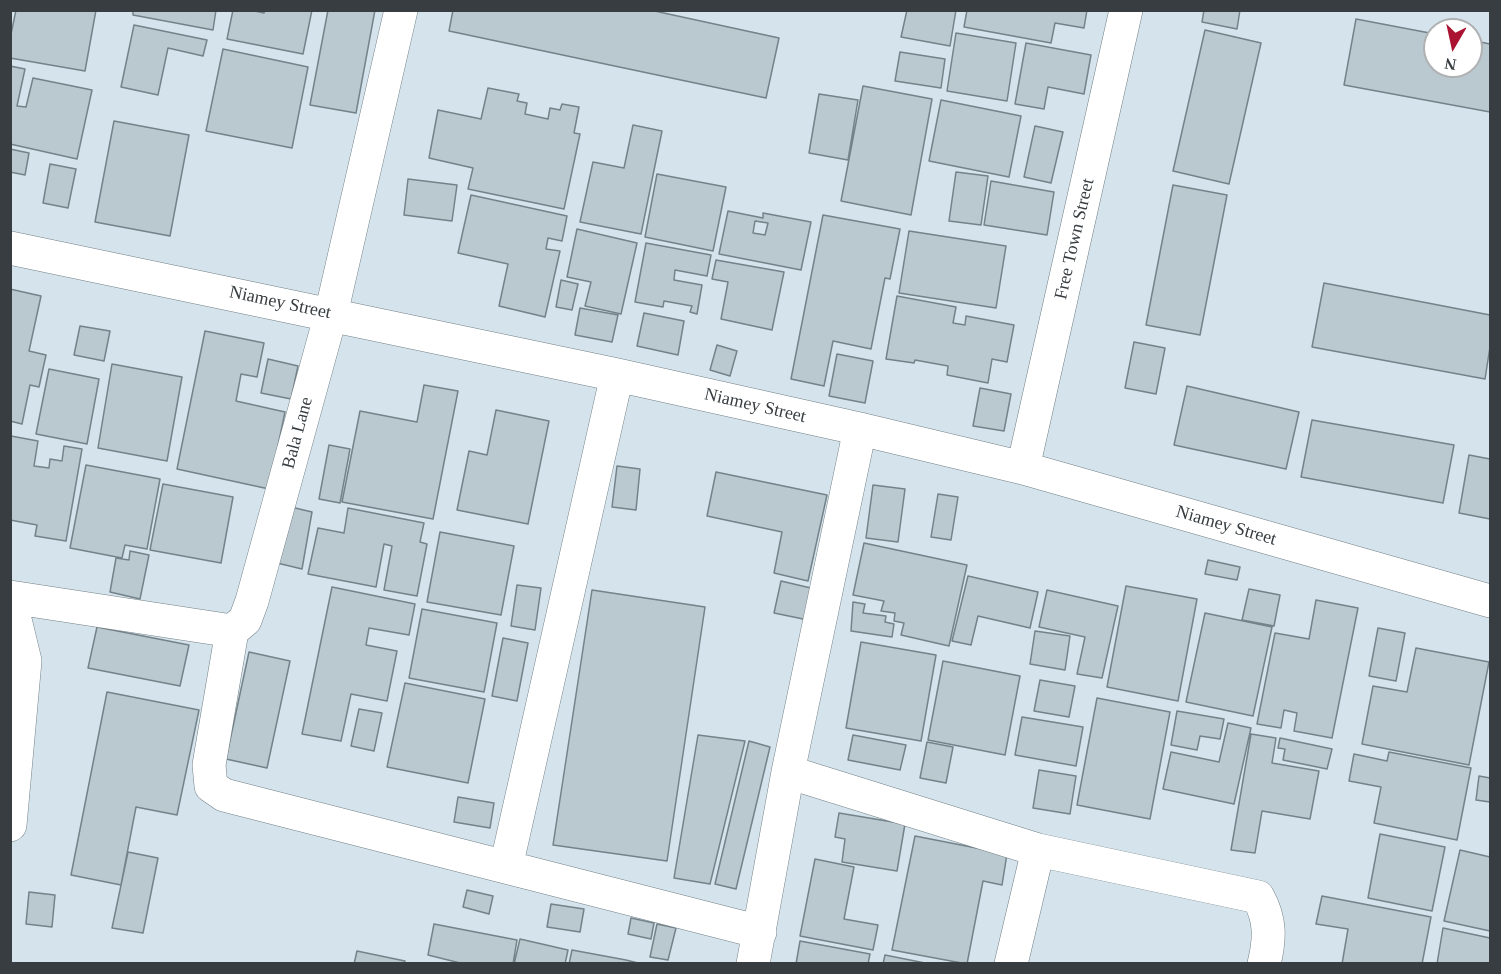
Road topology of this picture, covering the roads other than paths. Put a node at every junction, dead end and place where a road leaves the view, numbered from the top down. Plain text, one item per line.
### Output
1 (401, 10) edge
2 (1126, 10) edge
3 (10, 248) edge
4 (331, 314) junction
5 (617, 375) junction
6 (860, 429) junction
7 (1023, 468) junction
8 (10, 598) edge
9 (1491, 601) edge
10 (232, 631) junction
11 (788, 772) junction
12 (10, 825) edge
13 (1038, 850) junction
14 (506, 867) junction
15 (760, 932) junction
16 (753, 963) edge
17 (1011, 963) edge
18 (1264, 963) edge

1 - 4 street, Bala Lane
2 - 7 street, Free Town Street
3 - 4 street, Niamey Street
4 - 5 street, Niamey Street
4 - 10 street, Bala Lane
5 - 6 street, Niamey Street
5 - 14 street
6 - 7 street, Niamey Street
6 - 11 street
7 - 9 street, Niamey Street
8 - 10 street
8 - 12 street
10 - 14 street
11 - 13 street
11 - 15 street
13 - 17 street
13 - 18 street
14 - 15 street
15 - 16 street

